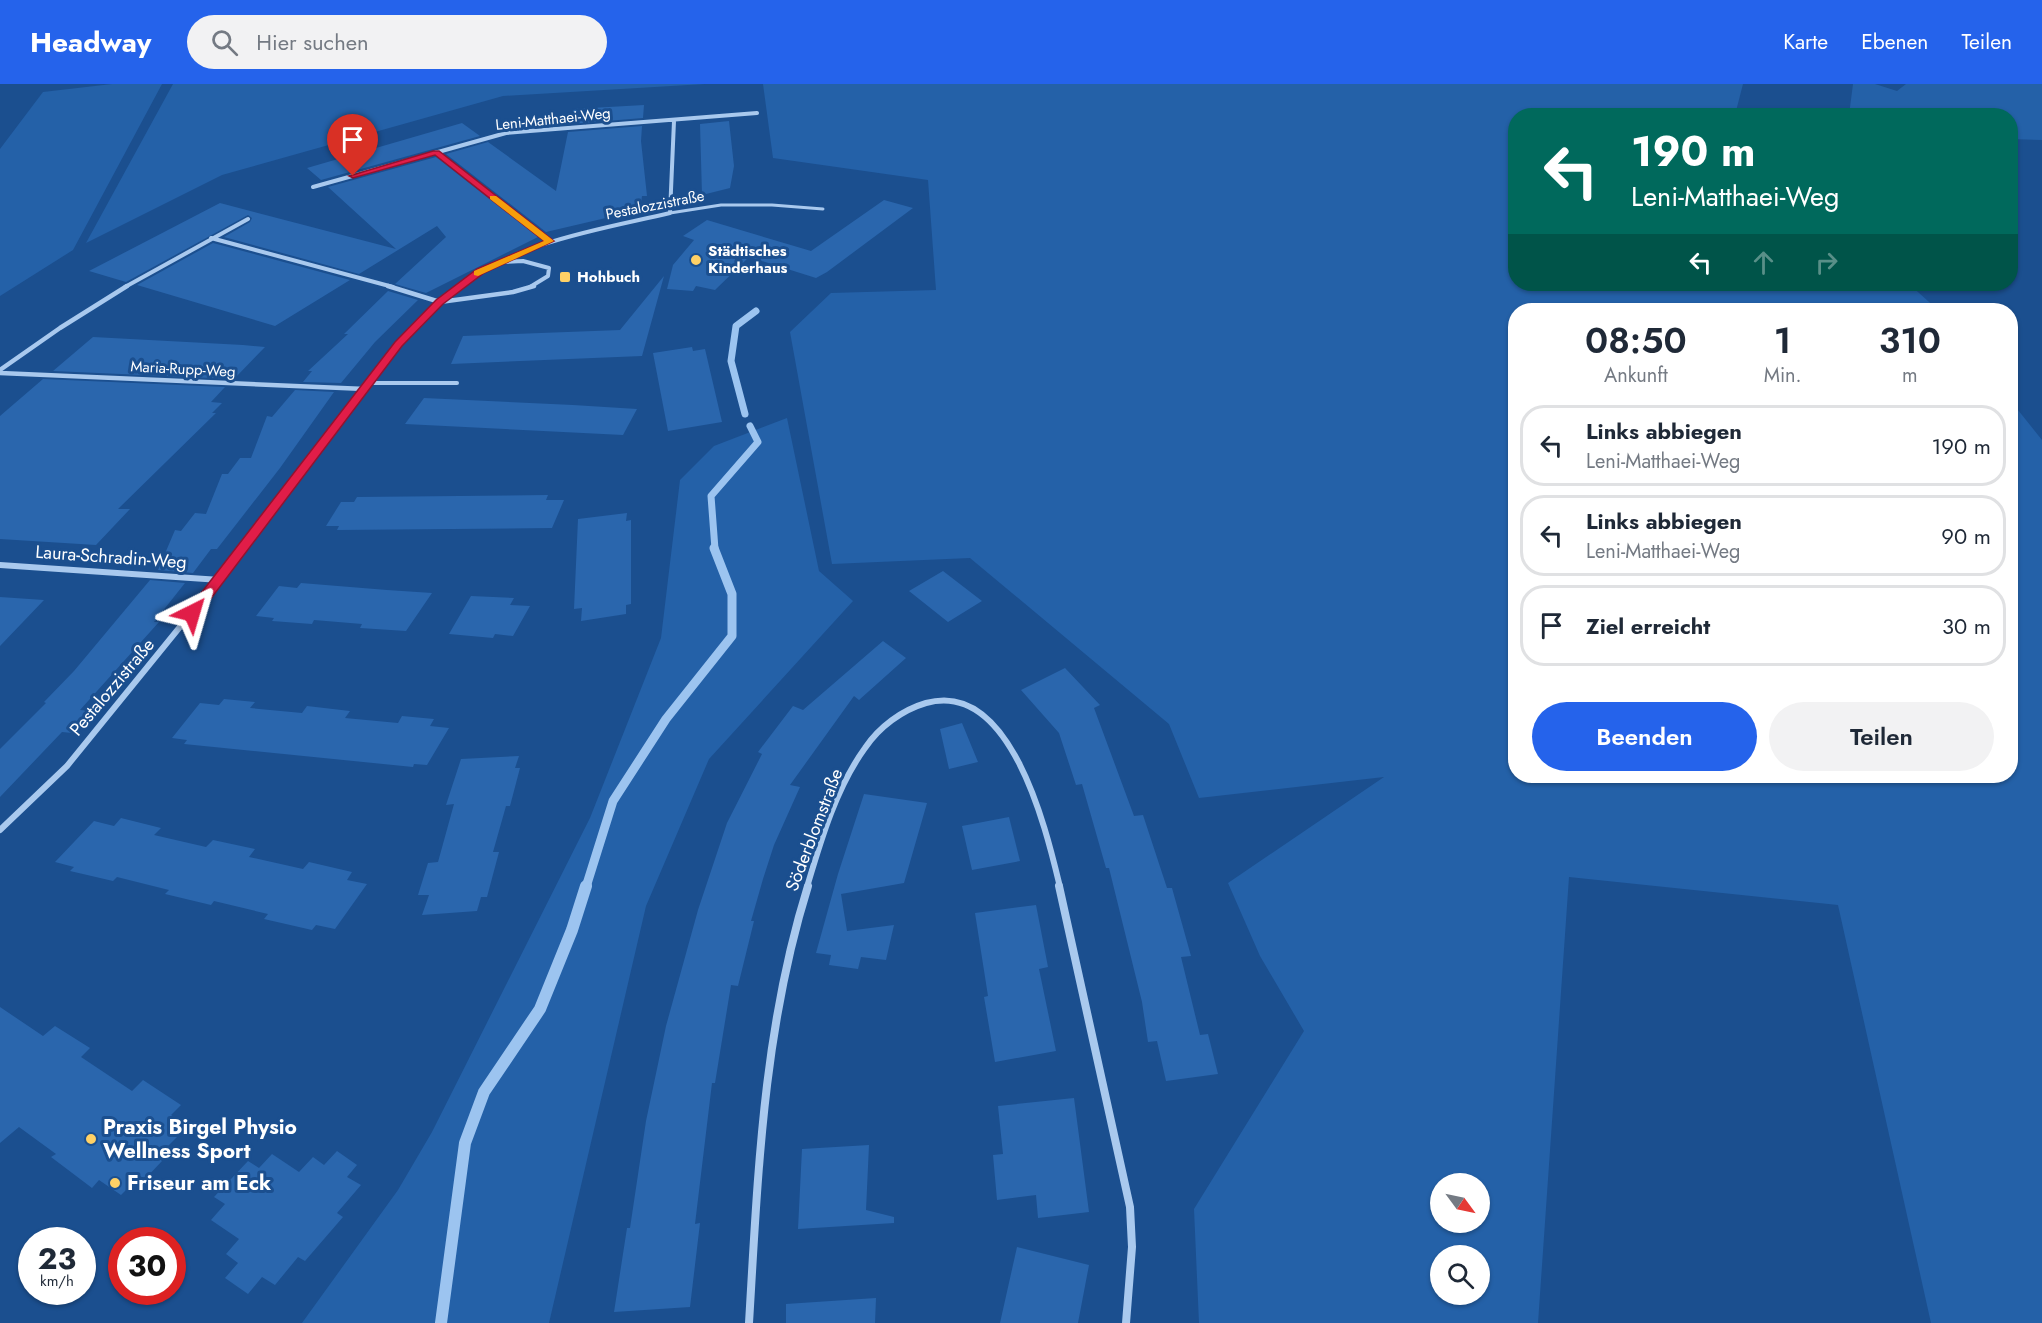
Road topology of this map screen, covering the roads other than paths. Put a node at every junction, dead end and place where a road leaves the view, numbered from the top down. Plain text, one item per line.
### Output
1 (757, 113) dead end
2 (674, 121) junction
3 (436, 152) junction
4 (313, 187) dead end
5 (823, 209) dead end
6 (670, 213) junction
7 (248, 219) dead end
8 (211, 238) junction
9 (550, 241) junction
10 (498, 262) junction
11 (440, 302) junction
12 (0, 371) edge
13 (370, 383) junction
14 (457, 383) dead end
15 (365, 389) junction
16 (0, 565) edge
17 (220, 580) junction
18 (0, 830) edge
19 (749, 1323) edge
20 (1126, 1323) edge

1 - 2 street, Leni-Matthaei-Weg
2 - 3 street, Leni-Matthaei-Weg
2 - 6 street
3 - 4 street, Leni-Matthaei-Weg
3 - 9 street
5 - 6 lane, Pestalozzistraße
6 - 9 street, Pestalozzistraße
7 - 8 street, Maria-Rupp-Weg
8 - 11 street
8 - 12 street, Maria-Rupp-Weg
9 - 10 street, Pestalozzistraße
10 - 11 street, Pestalozzistraße
10 - 11 street
11 - 13 street, Pestalozzistraße
12 - 15 street, Maria-Rupp-Weg
13 - 14 lane
13 - 15 street, Pestalozzistraße
15 - 17 street, Pestalozzistraße
16 - 17 street, Laura-Schradin-Weg
17 - 18 street, Pestalozzistraße
19 - 20 street, Söderblomstraße

